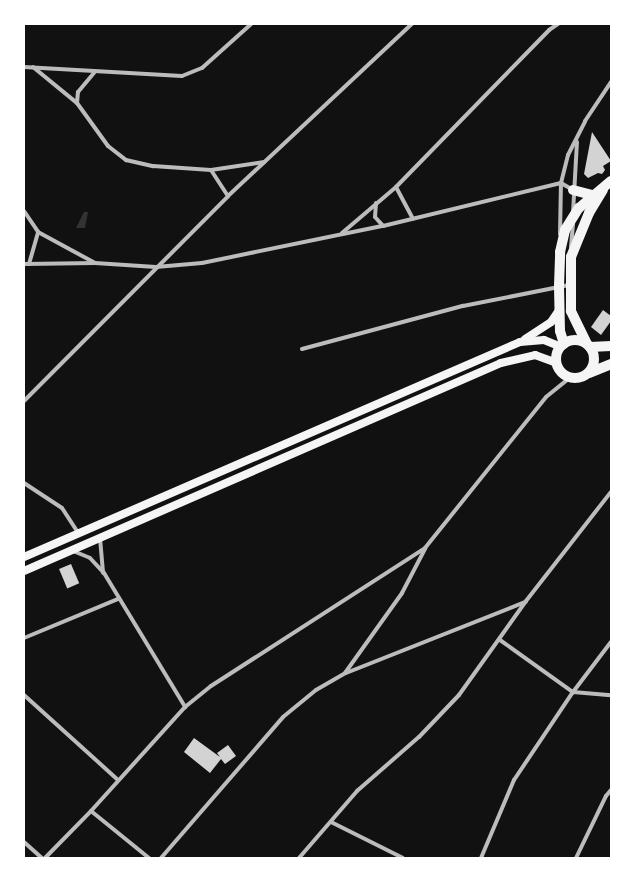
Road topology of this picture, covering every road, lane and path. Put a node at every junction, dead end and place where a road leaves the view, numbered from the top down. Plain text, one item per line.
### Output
1 (251, 24) edge
2 (412, 24) edge
3 (558, 24) edge
4 (24, 67) edge
5 (33, 67) junction
6 (95, 72) junction
7 (611, 82) edge
8 (77, 103) junction
9 (578, 137) junction
10 (265, 162) junction
11 (211, 170) junction
12 (610, 181) edge
13 (561, 183) junction
14 (396, 187) junction
15 (573, 190) junction
16 (592, 195) junction
17 (228, 196) junction
18 (376, 203) junction
19 (24, 211) edge
20 (573, 216) junction
21 (413, 218) junction
22 (383, 226) junction
23 (38, 232) junction
24 (341, 234) junction
25 (560, 252) junction
26 (571, 257) junction
27 (95, 263) junction
28 (26, 264) edge
29 (156, 267) junction
30 (569, 285) junction
31 (559, 286) junction
32 (559, 310) junction
33 (520, 342) junction
34 (563, 346) junction
35 (588, 346) junction
36 (611, 346) edge
37 (302, 349) dead end
38 (611, 364) edge
39 (558, 366) junction
40 (589, 373) junction
41 (571, 378) junction
42 (24, 401) edge
43 (24, 484) edge
44 (611, 492) edge
45 (127, 514) junction
46 (131, 524) junction
47 (79, 534) junction
48 (100, 538) junction
49 (48, 547) junction
50 (425, 548) junction
51 (72, 550) junction
52 (24, 557) edge
53 (52, 559) junction
54 (24, 571) edge
55 (104, 573) junction
56 (118, 599) junction
57 (526, 602) junction
58 (24, 638) edge
59 (500, 640) junction
60 (611, 642) edge
61 (345, 673) junction
62 (573, 692) junction
63 (24, 695) edge
64 (611, 695) edge
65 (184, 707) junction
66 (118, 780) junction
67 (611, 790) edge
68 (606, 796) junction
69 (611, 800) edge
70 (92, 811) junction
71 (331, 822) junction
72 (24, 842) edge
73 (43, 858) edge
74 (149, 858) edge
75 (161, 858) edge
76 (299, 858) edge
77 (403, 858) edge
78 (481, 858) edge
79 (576, 858) edge

1 - 6 street
2 - 10 street
3 - 14 street
4 - 5 street
5 - 6 street
5 - 8 street
6 - 8 street
7 - 9 street
8 - 11 street
9 - 13 street
9 - 15 street
10 - 11 street
10 - 17 street
11 - 17 street
12 - 16 main road
12 - 26 main road
13 - 15 street
13 - 21 street
13 - 25 street
14 - 18 street
14 - 21 street
15 - 16 main road
15 - 20 street
16 - 20 main road
17 - 29 street
18 - 22 street
18 - 24 street
19 - 23 street
20 - 25 main road
20 - 26 street
21 - 22 street
22 - 24 street
23 - 27 street
23 - 28 street
24 - 29 street
25 - 31 main road
26 - 30 main road
27 - 28 street
27 - 29 street
29 - 42 street
30 - 31 street
30 - 35 main road
31 - 32 main road
31 - 37 street
32 - 33 main road
32 - 34 main road
33 - 34 main road
33 - 45 main road
34 - 35 main road
34 - 39 main road
35 - 36 main road
35 - 40 main road
38 - 40 main road
39 - 41 main road
39 - 46 main road
40 - 41 main road
41 - 50 street
43 - 47 street
44 - 57 street
45 - 46 main road
45 - 47 main road
46 - 48 main road
47 - 49 main road
48 - 51 main road
48 - 55 street
49 - 52 main road
49 - 53 main road
50 - 61 street
50 - 65 street
51 - 53 main road
51 - 55 street
53 - 54 main road
55 - 56 street
56 - 58 street
56 - 65 street
57 - 59 street
57 - 61 street
59 - 62 street
59 - 71 street
60 - 62 street
61 - 75 street
62 - 64 street
62 - 78 street
63 - 66 street
65 - 66 street
66 - 70 street
67 - 68 street
68 - 69 street
68 - 79 street
70 - 73 street
70 - 74 street
71 - 76 street
71 - 77 street
72 - 73 street

